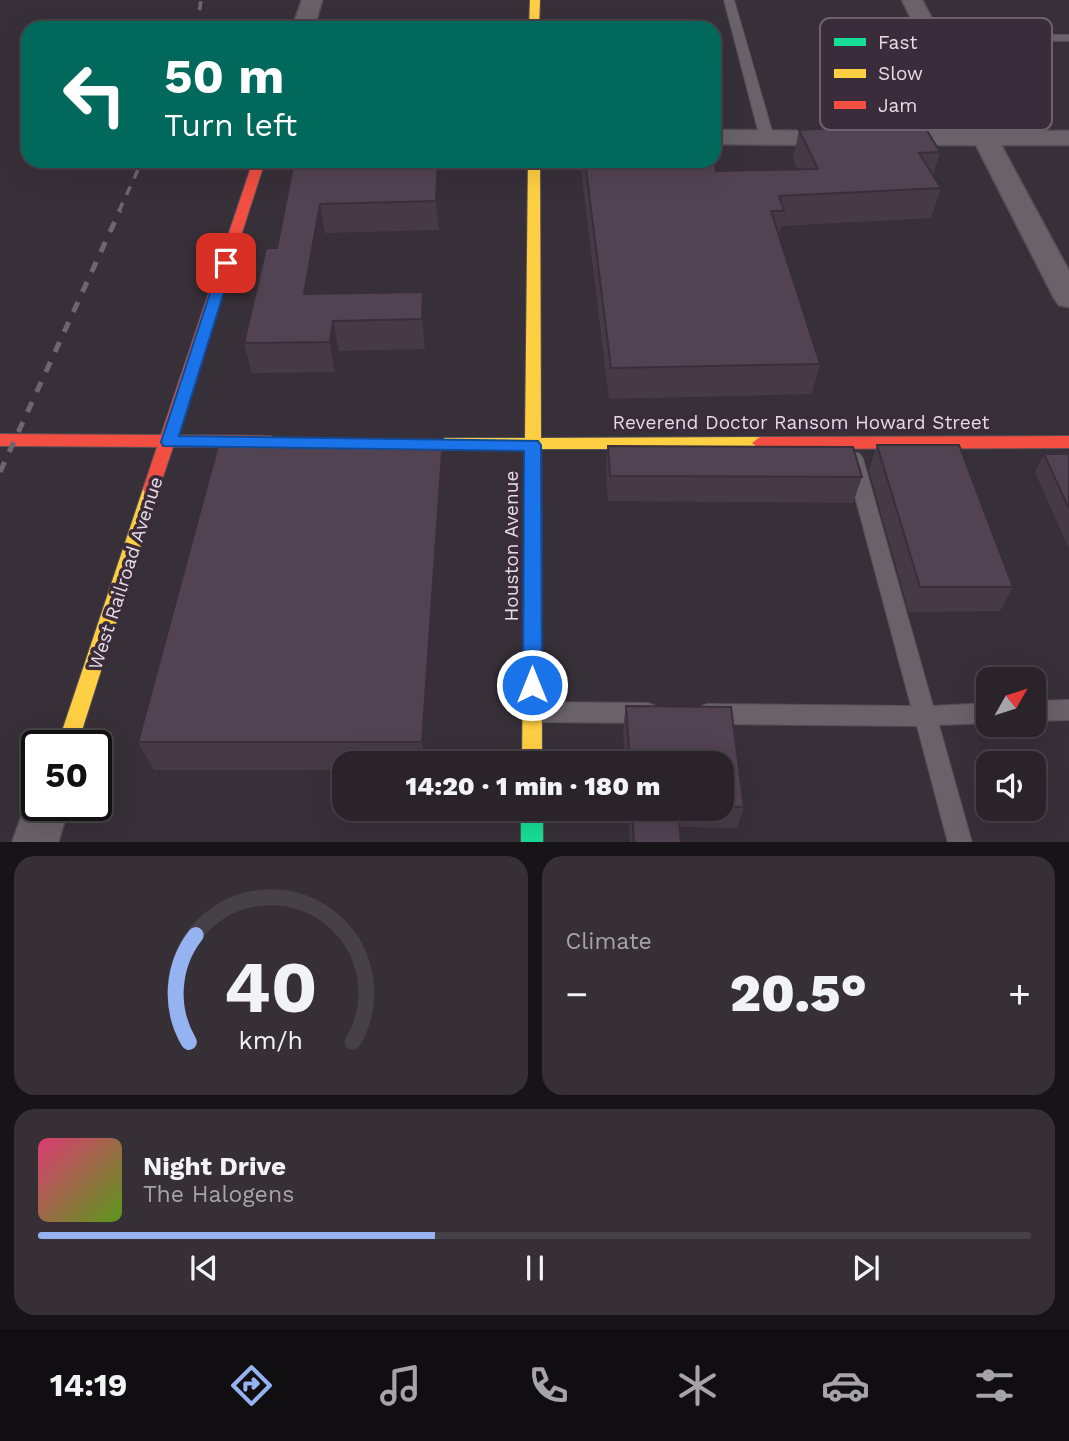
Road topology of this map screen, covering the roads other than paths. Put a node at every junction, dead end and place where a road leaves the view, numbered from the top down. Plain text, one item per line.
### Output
1 (312, 0) edge
2 (534, 0) edge
3 (729, 0) edge
4 (912, 0) edge
5 (922, 18) edge
6 (305, 21) edge
7 (534, 21) edge
8 (982, 130) edge
9 (721, 138) edge
10 (767, 138) junction
11 (986, 138) junction
12 (1069, 138) edge
13 (257, 168) edge
14 (534, 168) edge
15 (1061, 266) edge
16 (1069, 298) edge
17 (0, 440) edge
18 (169, 442) junction
19 (1069, 442) edge
20 (281, 443) edge
21 (379, 443) edge
22 (849, 443) junction
23 (533, 445) junction
24 (1069, 709) edge
25 (1046, 710) edge
26 (532, 712) junction
27 (976, 714) edge
28 (925, 716) junction
29 (72, 730) edge
30 (532, 751) edge
31 (42, 821) edge
32 (532, 821) edge
33 (35, 842) edge
34 (532, 842) edge
35 (960, 842) edge

1 - 6 street
2 - 7 main road
3 - 10 lane
4 - 5 street
8 - 11 street
9 - 10 street
10 - 11 street
11 - 12 street
11 - 15 street
13 - 18 main road, West Railroad Avenue
14 - 23 main road, Houston Avenue
15 - 16 street
17 - 18 main road
18 - 20 main road
18 - 29 main road, West Railroad Avenue
19 - 22 main road, Reverend Doctor Ransom Howard Street
21 - 23 main road, Reverend Doctor Ransom Howard Street
22 - 23 main road, Reverend Doctor Ransom Howard Street
22 - 28 lane
23 - 26 main road, Houston Avenue
24 - 25 lane
26 - 28 lane
26 - 30 main road, Houston Avenue
27 - 28 lane
28 - 35 lane
31 - 33 street
32 - 34 main road

